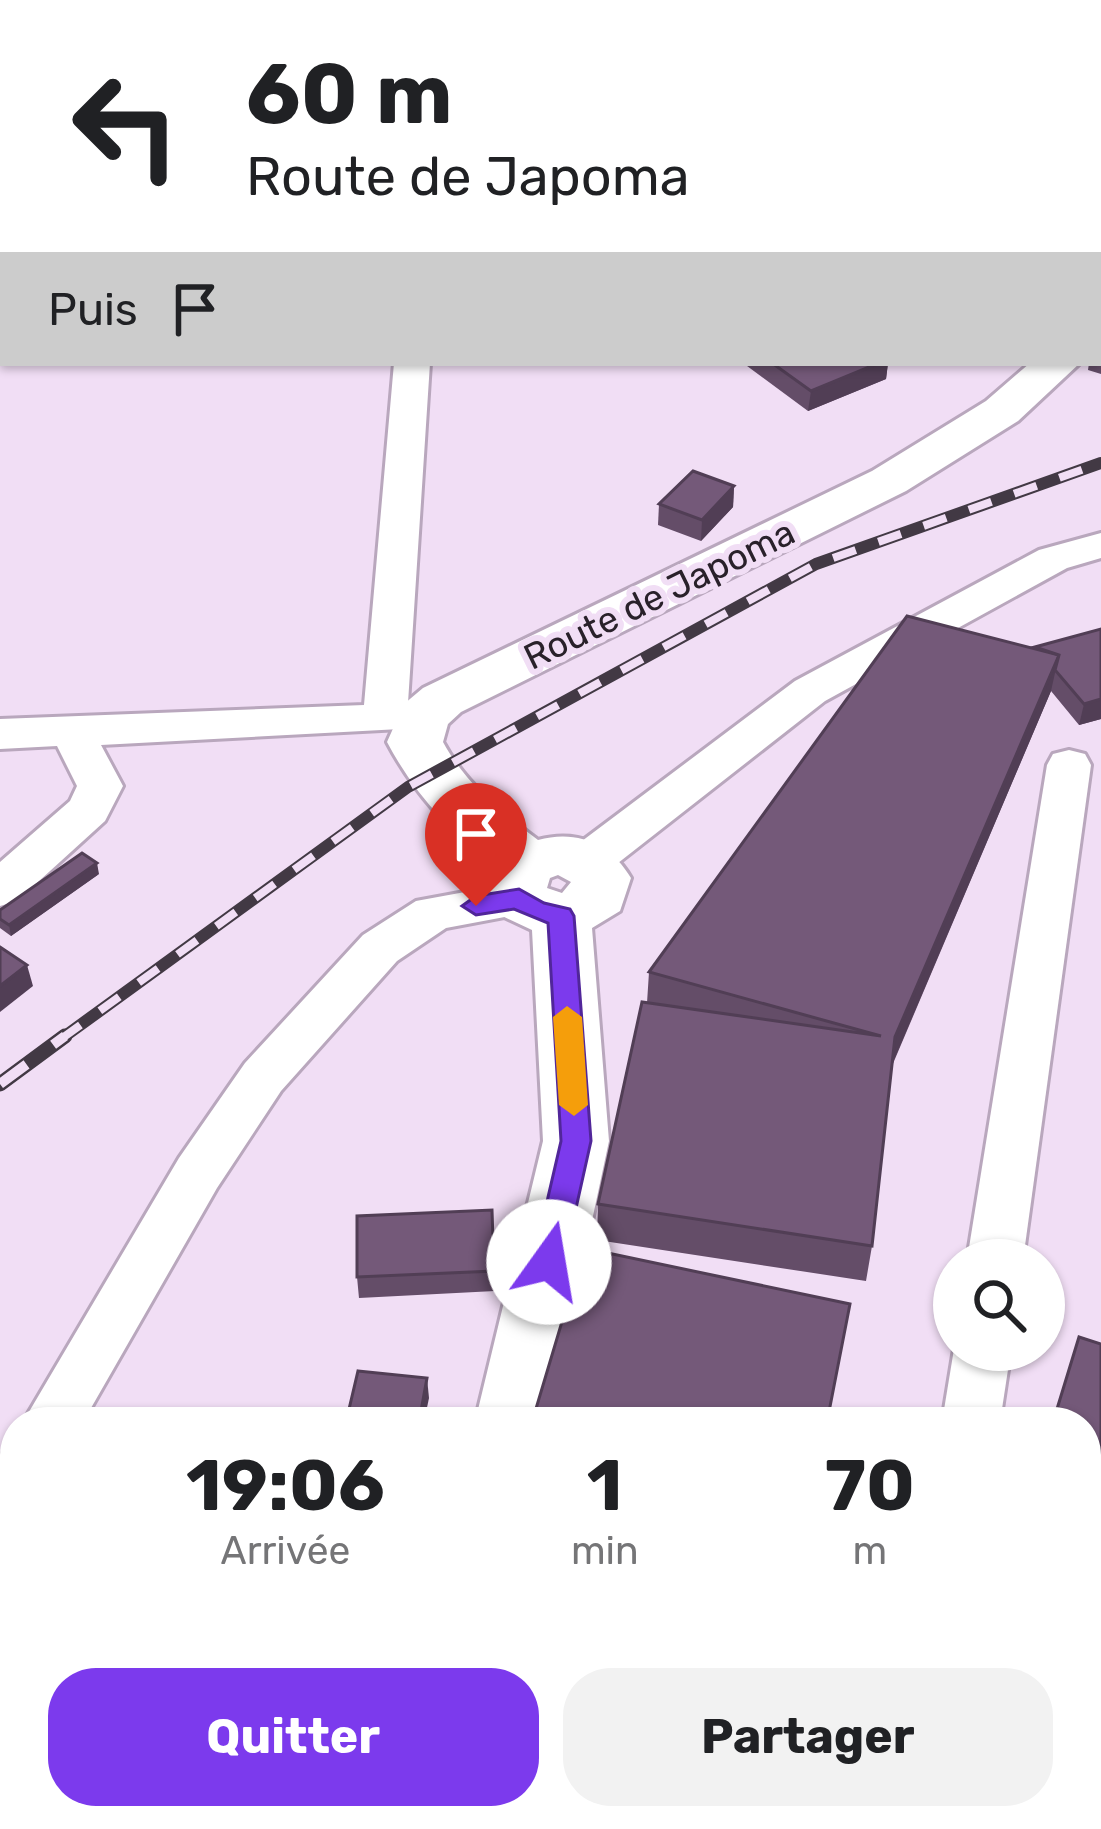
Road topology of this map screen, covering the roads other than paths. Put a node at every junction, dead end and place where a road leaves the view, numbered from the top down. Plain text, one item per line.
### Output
1 (412, 366) edge
2 (1054, 366) edge
3 (1101, 545) edge
4 (404, 718) junction
5 (72, 731) junction
6 (0, 734) edge
7 (1069, 765) dead end
8 (549, 885) junction
9 (0, 889) edge
10 (998, 1239) edge
11 (979, 1371) edge
12 (61, 1407) edge
13 (515, 1407) edge
14 (973, 1407) edge

1 - 4 street
2 - 4 street, Route de Japoma
3 - 8 street
4 - 5 street
4 - 8 street
5 - 6 street
5 - 9 street
7 - 10 street
8 - 12 street
8 - 13 street
11 - 14 street

